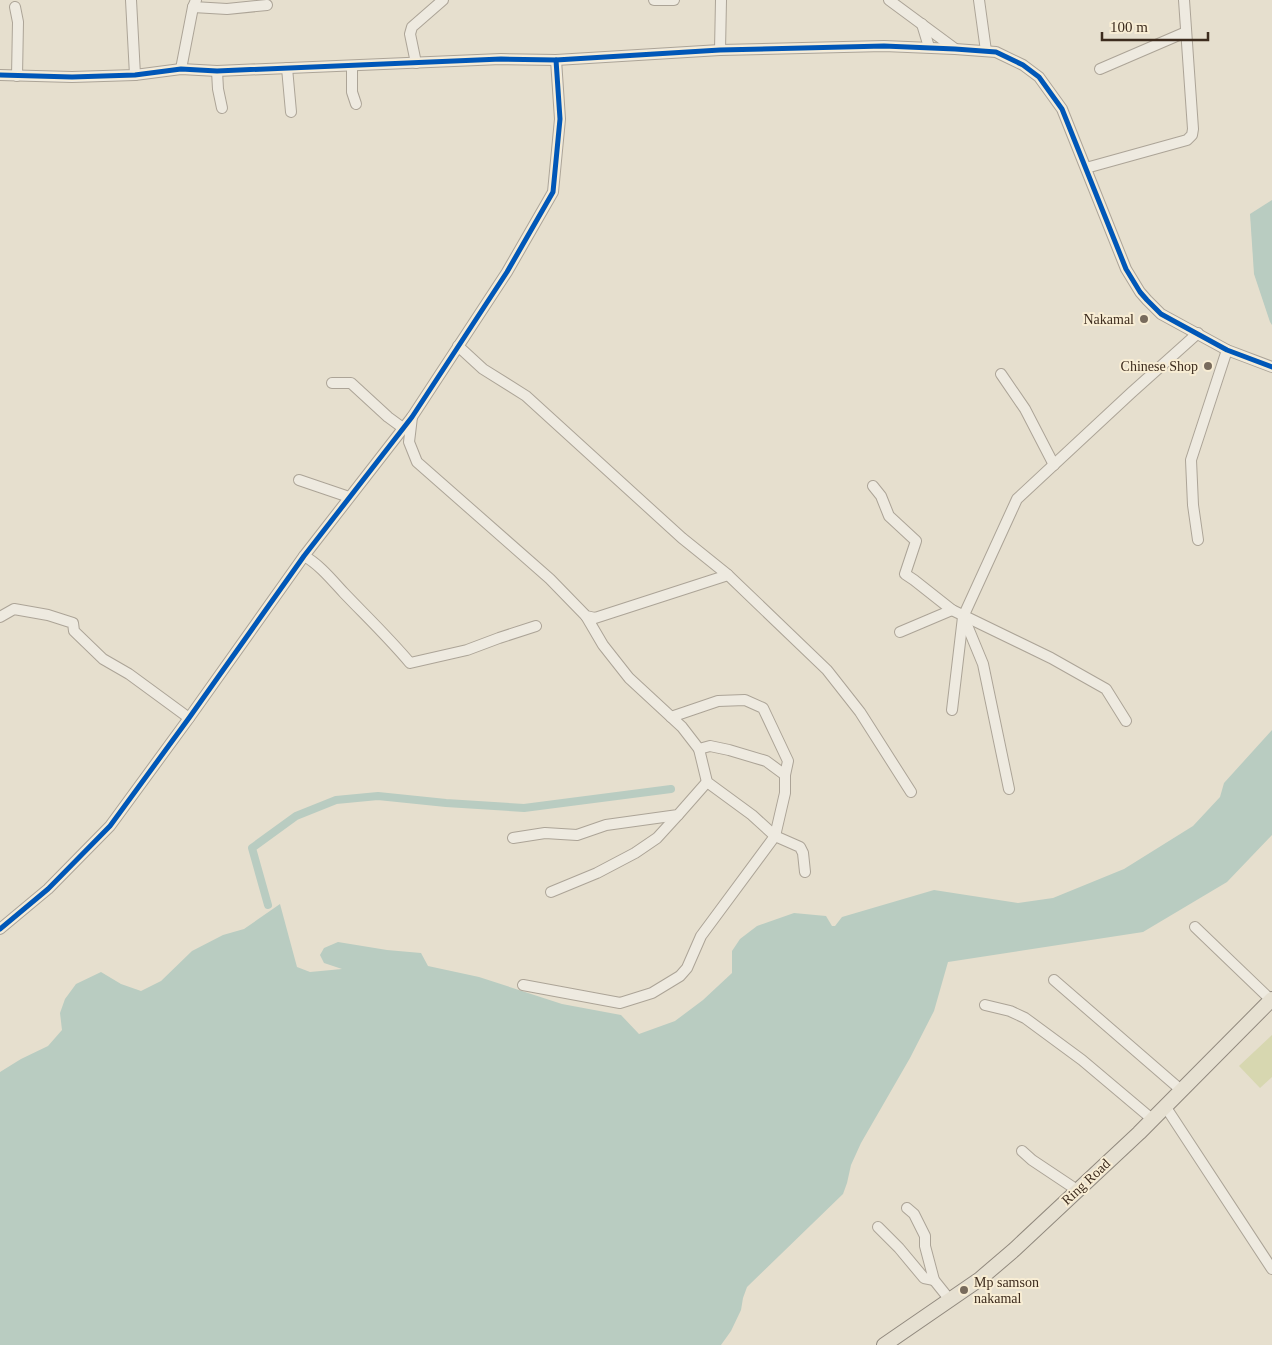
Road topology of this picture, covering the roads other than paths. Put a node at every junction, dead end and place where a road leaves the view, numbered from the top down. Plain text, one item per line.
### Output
1 (131, 0) edge
2 (443, 0) edge
3 (654, 0) edge
4 (674, 0) edge
5 (721, 0) edge
6 (889, 0) edge
7 (979, 0) edge
8 (1184, 0) edge
9 (195, 3) edge
10 (267, 5) dead end
11 (15, 7) dead end
12 (922, 24) junction
13 (1186, 32) junction
14 (929, 47) junction
15 (955, 49) junction
16 (720, 50) junction
17 (986, 51) junction
18 (556, 60) junction
19 (416, 64) junction
20 (352, 66) junction
21 (286, 68) junction
22 (181, 69) junction
23 (1100, 70) dead end
24 (217, 71) junction
25 (0, 75) edge
26 (135, 75) junction
27 (17, 76) junction
28 (356, 104) dead end
29 (222, 108) dead end
30 (291, 112) dead end
31 (1086, 168) junction
32 (1198, 333) junction
33 (458, 346) junction
34 (1227, 350) junction
35 (1272, 367) edge
36 (1001, 374) dead end
37 (332, 383) dead end
38 (412, 417) junction
39 (404, 428) junction
40 (1054, 465) junction
41 (299, 480) dead end
42 (874, 486) dead end
43 (350, 497) junction
44 (1198, 540) dead end
45 (304, 556) junction
46 (728, 575) junction
47 (952, 610) junction
48 (586, 616) junction
49 (0, 617) edge
50 (963, 617) junction
51 (536, 626) dead end
52 (900, 632) dead end
53 (952, 710) dead end
54 (671, 717) junction
55 (189, 718) junction
56 (1126, 721) dead end
57 (699, 749) junction
58 (785, 775) junction
59 (707, 782) junction
60 (1009, 789) dead end
61 (911, 792) dead end
62 (678, 815) junction
63 (775, 836) junction
64 (513, 838) dead end
65 (805, 872) dead end
66 (551, 892) dead end
67 (1196, 927) dead end
68 (0, 929) edge
69 (1054, 980) dead end
70 (523, 985) dead end
71 (1272, 1000) edge
72 (985, 1005) dead end
73 (1181, 1090) junction
74 (1165, 1106) junction
75 (1152, 1119) junction
76 (1022, 1150) dead end
77 (1077, 1190) junction
78 (907, 1208) dead end
79 (878, 1227) dead end
80 (1272, 1269) edge
81 (934, 1280) junction
82 (950, 1300) junction
83 (898, 1341) edge
84 (884, 1345) edge

1 - 26 street
2 - 19 street
3 - 4 street
5 - 16 street
6 - 12 street
7 - 17 street
8 - 13 street
9 - 10 street
9 - 22 street
11 - 27 street
12 - 14 street
12 - 15 street
13 - 23 street
13 - 31 street
14 - 15 street
14 - 16 street
15 - 17 street
16 - 18 street
17 - 31 street
18 - 19 street
18 - 33 street
19 - 20 street
20 - 21 street
20 - 28 street
21 - 24 street
21 - 30 street
22 - 24 street
22 - 26 street
24 - 29 street
25 - 27 street
26 - 27 street
31 - 32 street
32 - 34 street
32 - 40 street
33 - 38 street
33 - 46 street
34 - 35 street
34 - 44 street
36 - 40 street
37 - 39 street
38 - 39 street
38 - 48 street
39 - 43 street
40 - 50 street
41 - 43 street
42 - 47 street
43 - 45 street
45 - 51 street
45 - 55 street
46 - 48 street
46 - 61 street
47 - 50 street
47 - 52 street
48 - 54 street
49 - 55 street
50 - 53 street
50 - 56 street
50 - 60 street
54 - 57 street
54 - 58 street
55 - 68 street
57 - 58 street
57 - 59 street
58 - 63 street
59 - 62 street
59 - 63 street
62 - 64 street
62 - 66 street
63 - 65 street
63 - 70 street
67 - 71 street
69 - 73 street
71 - 73 main road, Ring Road
72 - 75 street
73 - 74 main road, Ring Road
74 - 75 main road, Ring Road
74 - 80 street
75 - 77 main road, Ring Road
76 - 77 street
77 - 82 main road, Ring Road
78 - 81 street
79 - 81 street
81 - 82 street
82 - 83 main road, Ring Road
83 - 84 main road, Ring Road

